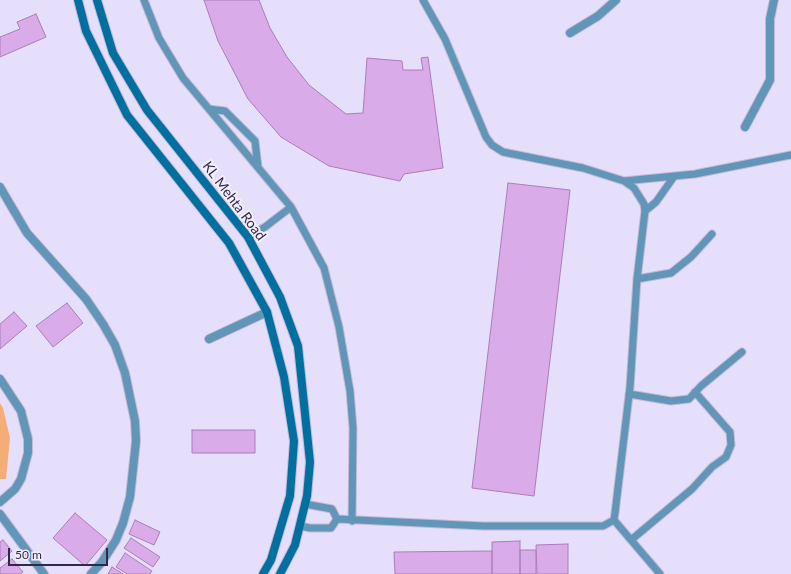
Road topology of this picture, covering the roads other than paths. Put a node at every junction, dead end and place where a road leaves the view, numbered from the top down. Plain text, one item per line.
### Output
1 (78, 0) edge
2 (97, 0) edge
3 (144, 0) edge
4 (423, 0) edge
5 (616, 0) edge
6 (774, 0) edge
7 (570, 33) dead end
8 (209, 109) junction
9 (745, 127) dead end
10 (791, 155) edge
11 (258, 167) junction
12 (673, 178) junction
13 (624, 181) junction
14 (0, 187) edge
15 (291, 207) junction
16 (645, 211) junction
17 (712, 234) dead end
18 (248, 237) junction
19 (637, 279) junction
20 (267, 312) junction
21 (209, 339) dead end
22 (742, 352) dead end
23 (0, 380) edge
24 (695, 392) junction
25 (629, 394) junction
26 (0, 502) edge
27 (305, 504) junction
28 (0, 514) edge
29 (337, 519) junction
30 (352, 520) junction
31 (614, 520) junction
32 (300, 526) junction
33 (631, 540) junction
34 (44, 574) edge
35 (91, 574) edge
36 (263, 574) edge
37 (280, 574) edge
38 (660, 574) edge

1 - 20 street, KL Mehta Road
2 - 18 street, KL Mehta Road
3 - 8 lane
4 - 13 lane
5 - 7 street
6 - 9 street
8 - 11 lane
8 - 11 lane
10 - 12 lane
11 - 15 lane
12 - 13 lane
12 - 16 lane
13 - 16 lane
14 - 35 street
15 - 18 lane
15 - 30 lane
16 - 19 lane
17 - 19 lane
18 - 27 street, KL Mehta Road
19 - 25 lane
20 - 21 street
20 - 36 street, KL Mehta Road
22 - 24 lane
23 - 26 street
24 - 25 lane
24 - 33 lane
25 - 31 lane
27 - 29 lane
27 - 32 street, KL Mehta Road
28 - 34 street
29 - 30 lane
29 - 32 lane
30 - 31 lane
31 - 33 lane
32 - 37 street, KL Mehta Road
33 - 38 lane

